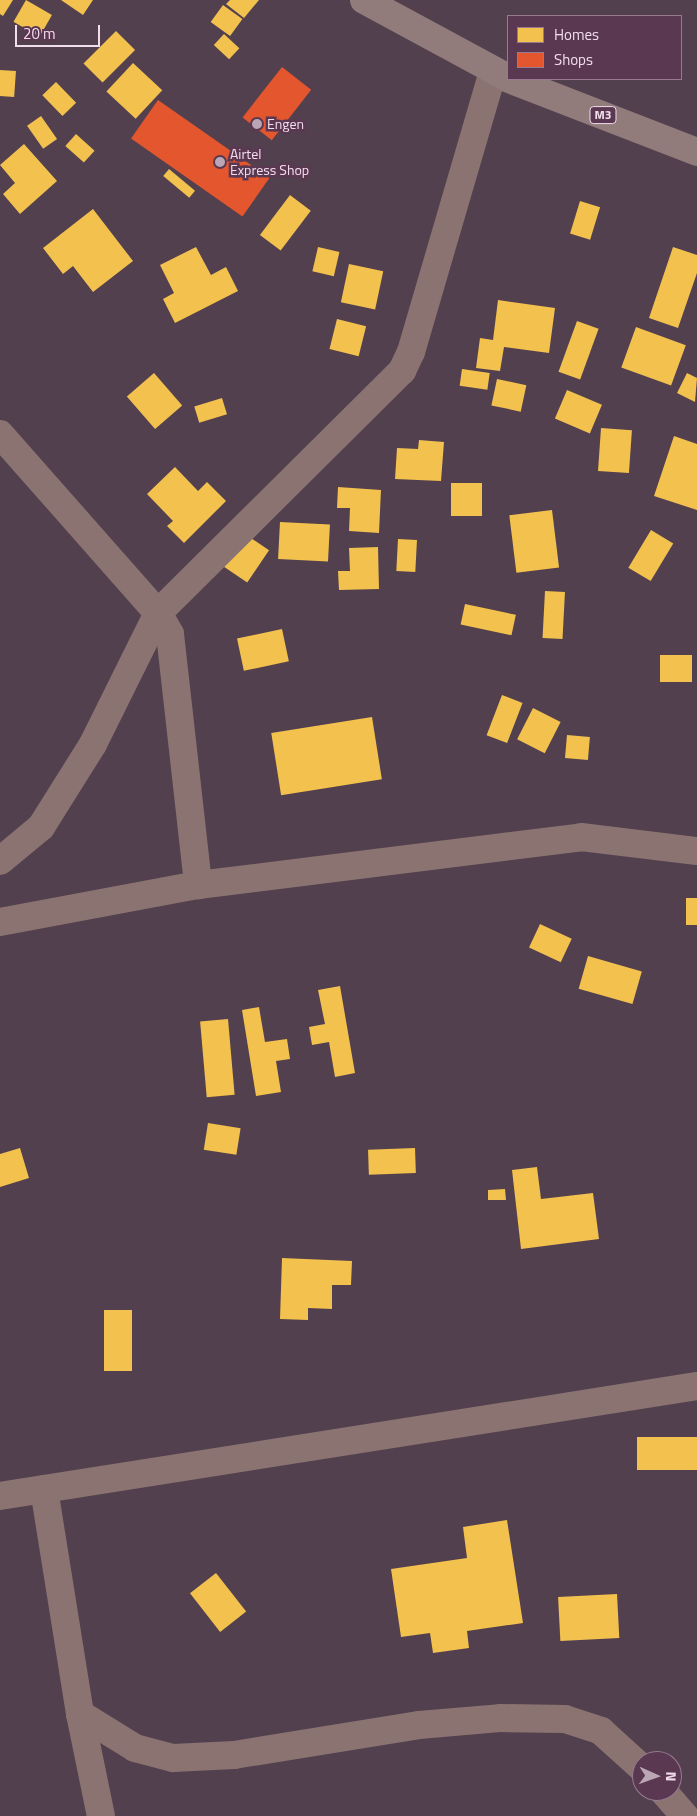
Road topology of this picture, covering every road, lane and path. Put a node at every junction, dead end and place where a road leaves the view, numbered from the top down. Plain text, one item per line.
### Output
1 (364, 0) edge
2 (503, 77) edge
3 (511, 80) edge
4 (697, 152) edge
5 (0, 434) edge
6 (158, 613) junction
7 (697, 851) edge
8 (0, 861) edge
9 (198, 885) junction
10 (0, 922) edge
11 (697, 1386) edge
12 (44, 1489) junction
13 (0, 1496) edge
14 (80, 1714) junction
15 (632, 1759) edge
16 (672, 1801) edge
17 (102, 1816) edge
18 (685, 1816) edge

1 - 2 highway, M3
2 - 6 street
3 - 4 highway, M3
5 - 6 street
6 - 8 street
6 - 9 street
7 - 9 street
9 - 10 street
11 - 12 street
12 - 13 street
12 - 14 street
14 - 15 street
14 - 17 street
16 - 18 street

